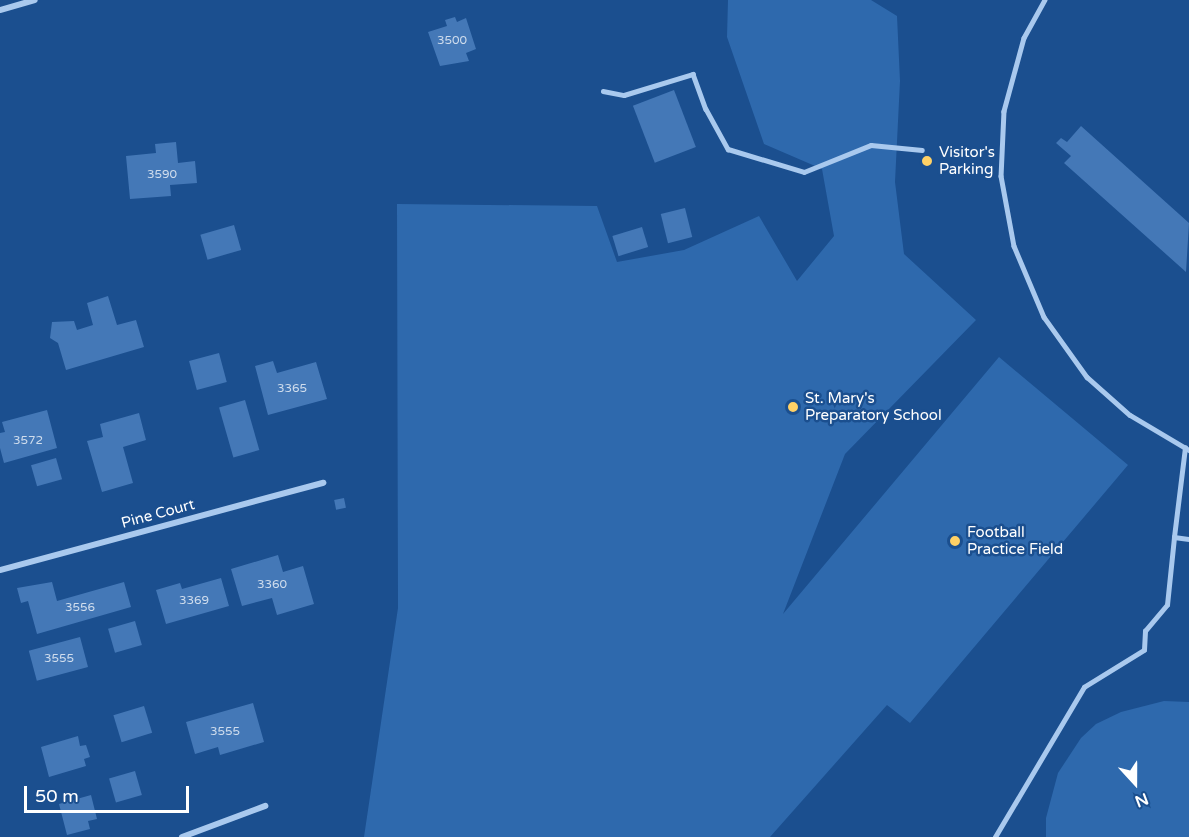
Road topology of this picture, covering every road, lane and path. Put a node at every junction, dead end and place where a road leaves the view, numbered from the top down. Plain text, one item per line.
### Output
1 (35, 0) edge
2 (1045, 0) edge
3 (0, 10) edge
4 (603, 92) dead end
5 (922, 150) dead end
6 (1187, 449) edge
7 (323, 483) dead end
8 (1174, 537) junction
9 (1189, 539) edge
10 (0, 570) edge
11 (265, 806) dead end
12 (182, 837) edge
13 (995, 837) edge

1 - 3 street
2 - 6 lane
4 - 5 lane
6 - 8 lane
7 - 10 street, Pine Court
8 - 9 lane
8 - 13 lane
11 - 12 street

